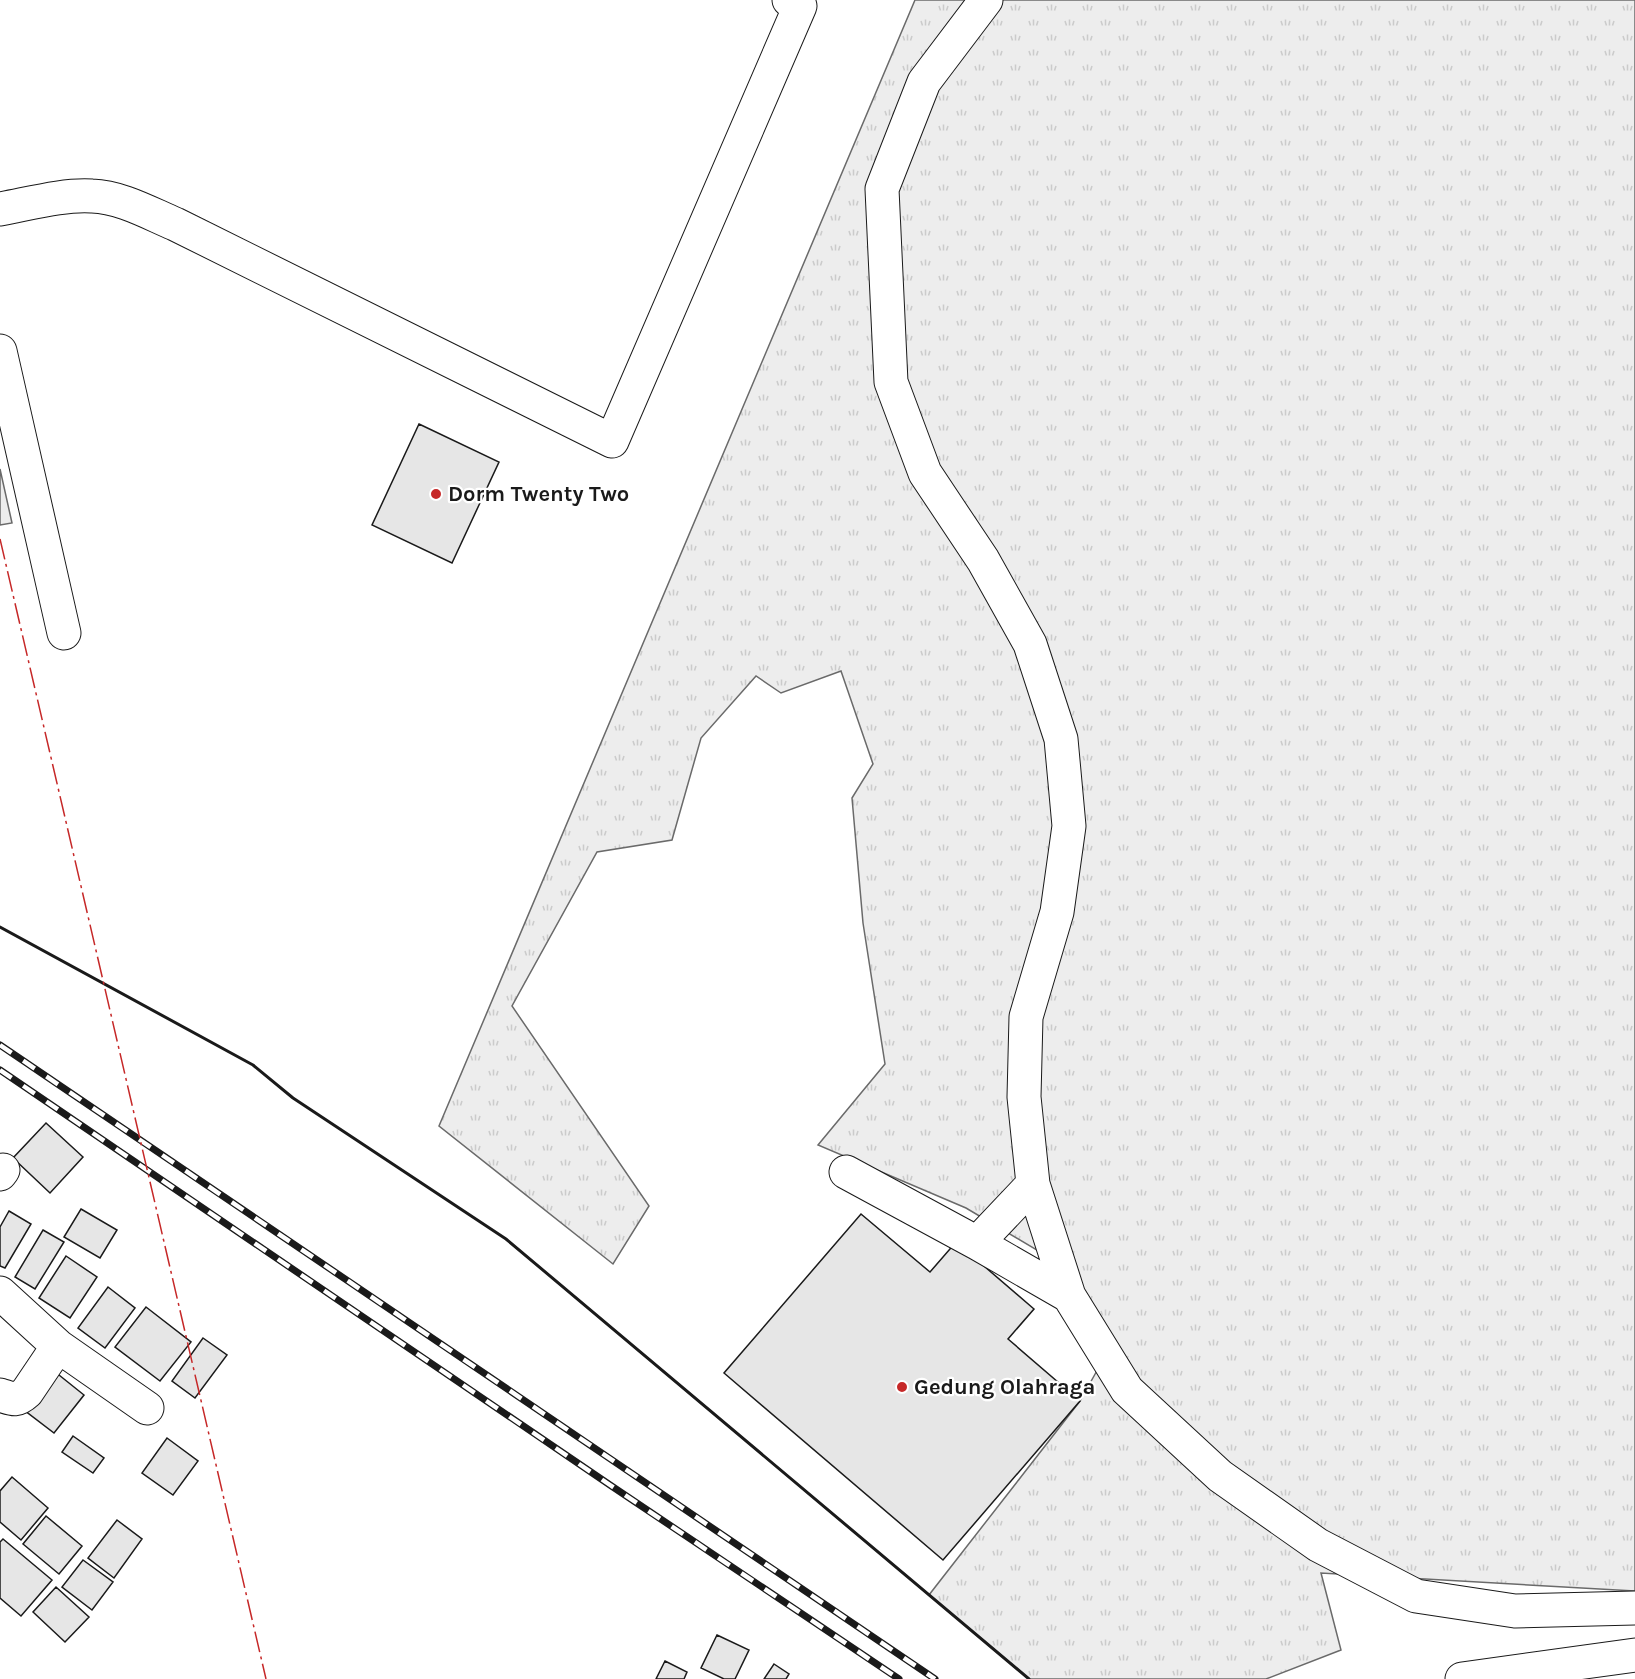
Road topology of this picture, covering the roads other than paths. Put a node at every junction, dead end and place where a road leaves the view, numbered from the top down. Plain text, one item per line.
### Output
1 (789, 0) edge
2 (986, 0) edge
3 (0, 209) edge
4 (0, 351) edge
5 (64, 633) dead end
6 (846, 1172) dead end
7 (1033, 1184) junction
8 (977, 1243) junction
9 (0, 1293) edge
10 (1069, 1296) junction
11 (58, 1346) junction
12 (0, 1395) edge
13 (147, 1408) dead end
14 (1635, 1608) edge
15 (1635, 1655) edge
16 (1462, 1679) edge

1 - 3 street
2 - 7 street
4 - 5 street
6 - 8 street
7 - 8 street
7 - 10 street
8 - 10 street
9 - 11 street
10 - 14 street
11 - 12 street
11 - 13 street
15 - 16 street

